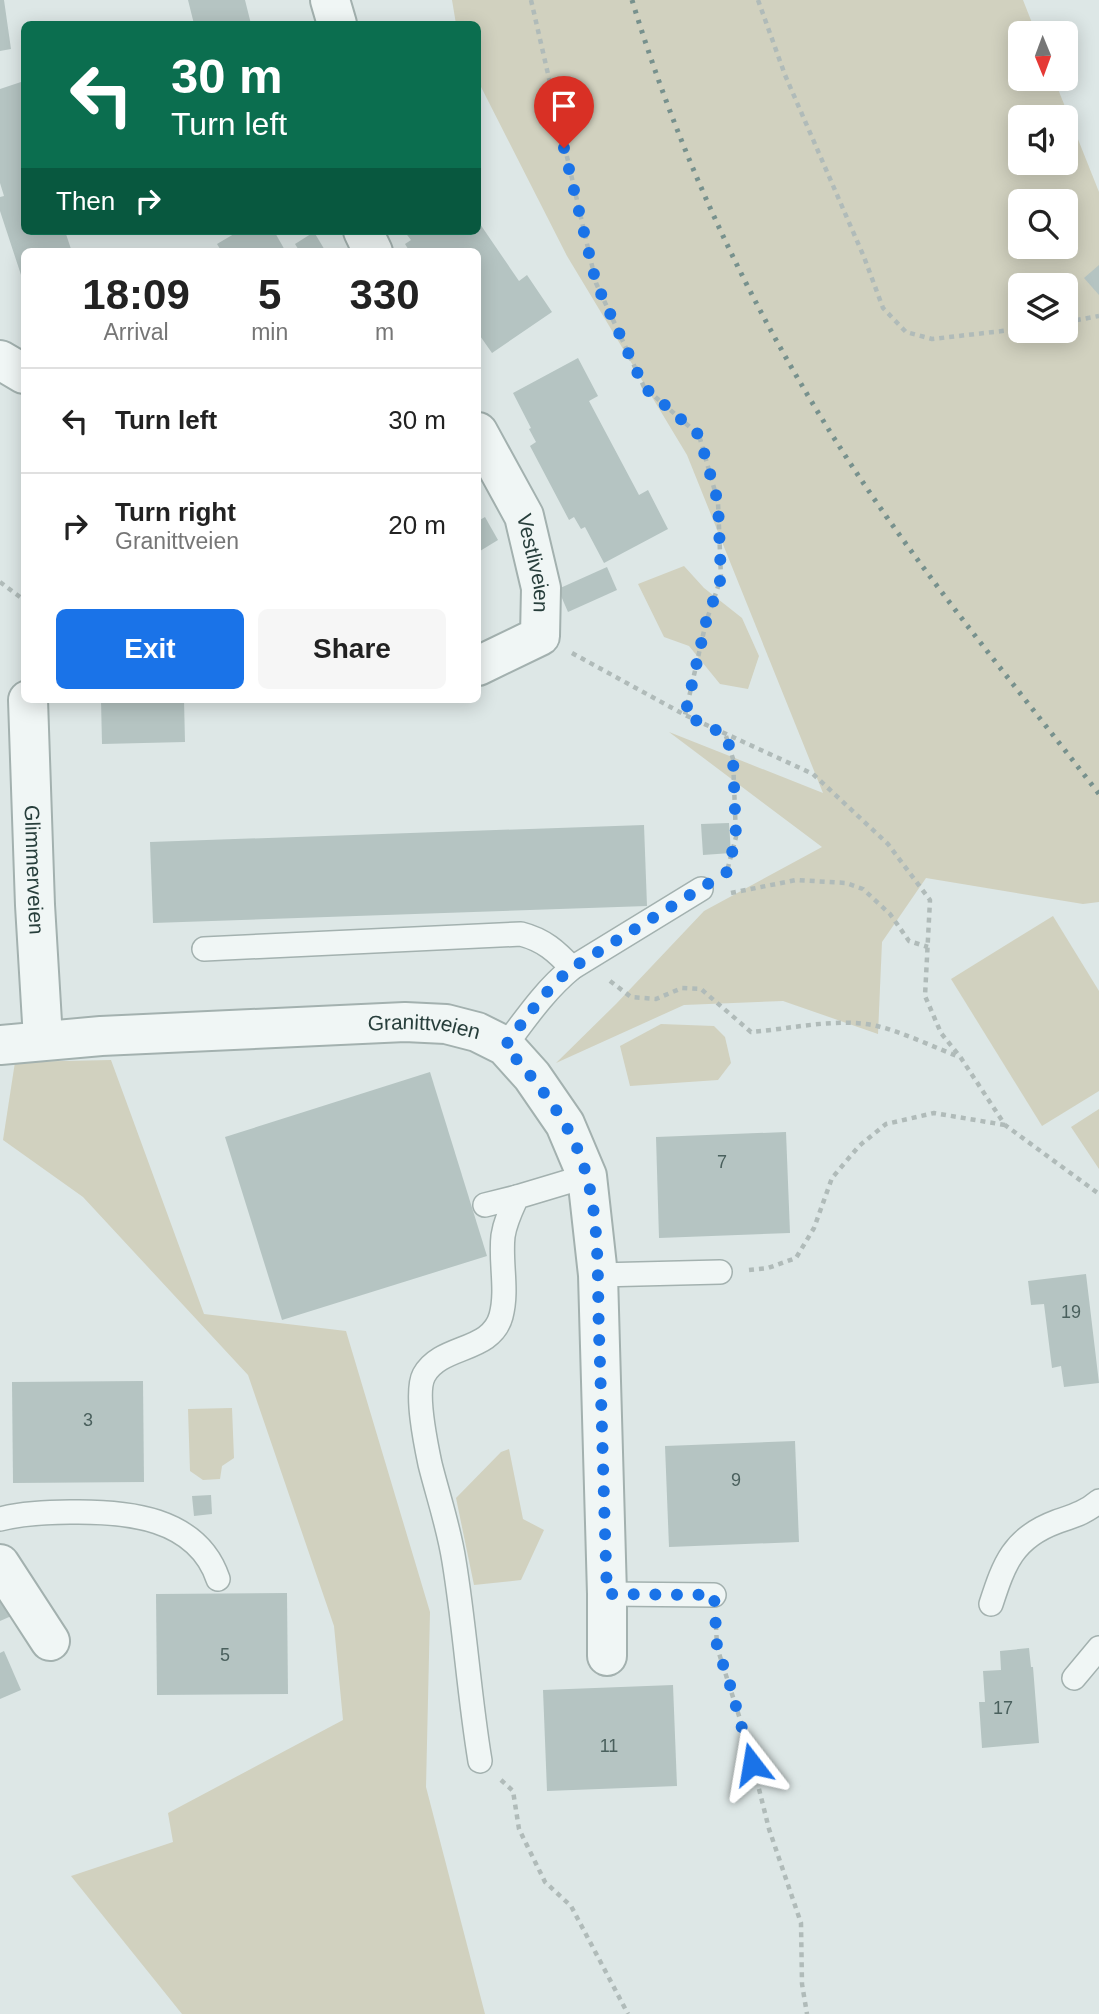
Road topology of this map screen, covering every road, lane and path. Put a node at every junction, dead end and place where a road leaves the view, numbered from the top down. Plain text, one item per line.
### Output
1 (330, 0) edge
2 (531, 0) edge
3 (758, 0) edge
4 (336, 21) edge
5 (1099, 316) edge
6 (1078, 320) edge
7 (1008, 330) edge
8 (0, 360) edge
9 (21, 372) edge
10 (481, 437) edge
11 (0, 582) edge
12 (21, 598) edge
13 (540, 636) junction
14 (481, 665) edge
15 (28, 703) edge
16 (685, 715) junction
17 (726, 735) junction
18 (701, 889) junction
19 (928, 947) junction
20 (204, 949) dead end
21 (580, 964) junction
22 (43, 1039) junction
23 (0, 1045) edge
24 (505, 1046) junction
25 (961, 1058) junction
26 (1006, 1125) junction
27 (587, 1176) junction
28 (1099, 1194) edge
29 (517, 1197) junction
30 (485, 1205) dead end
31 (720, 1272) joint
32 (598, 1275) junction
33 (1096, 1510) edge
34 (0, 1519) edge
35 (0, 1564) edge
36 (218, 1578) dead end
37 (607, 1594) junction
38 (714, 1595) joint
39 (991, 1604) dead end
40 (50, 1640) dead end
41 (1099, 1648) edge
42 (607, 1656) dead end
43 (1074, 1678) dead end
44 (480, 1761) joint
45 (628, 2014) edge
46 (807, 2014) edge

1 - 4 street
2 - 16 path
3 - 7 path
5 - 6 path
8 - 9 street
10 - 13 street, Vestliveien
11 - 12 path
13 - 14 street, Vestliveien
13 - 16 path
15 - 22 street, Glimmerveien
16 - 17 path
17 - 18 path
17 - 19 path
18 - 19 path
18 - 21 lane
19 - 25 path
20 - 21 lane
21 - 24 lane
21 - 25 path
22 - 23 street, Granittveien
22 - 24 street, Granittveien
24 - 27 street, Granittveien
25 - 26 path
26 - 28 path
26 - 31 path
27 - 29 lane
27 - 32 street, Granittveien
29 - 30 lane
29 - 44 lane
31 - 32 lane
32 - 37 street, Granittveien
33 - 39 lane
34 - 36 lane
35 - 40 street
37 - 38 lane
37 - 42 street, Granittveien
38 - 46 path
41 - 43 lane
44 - 45 path

